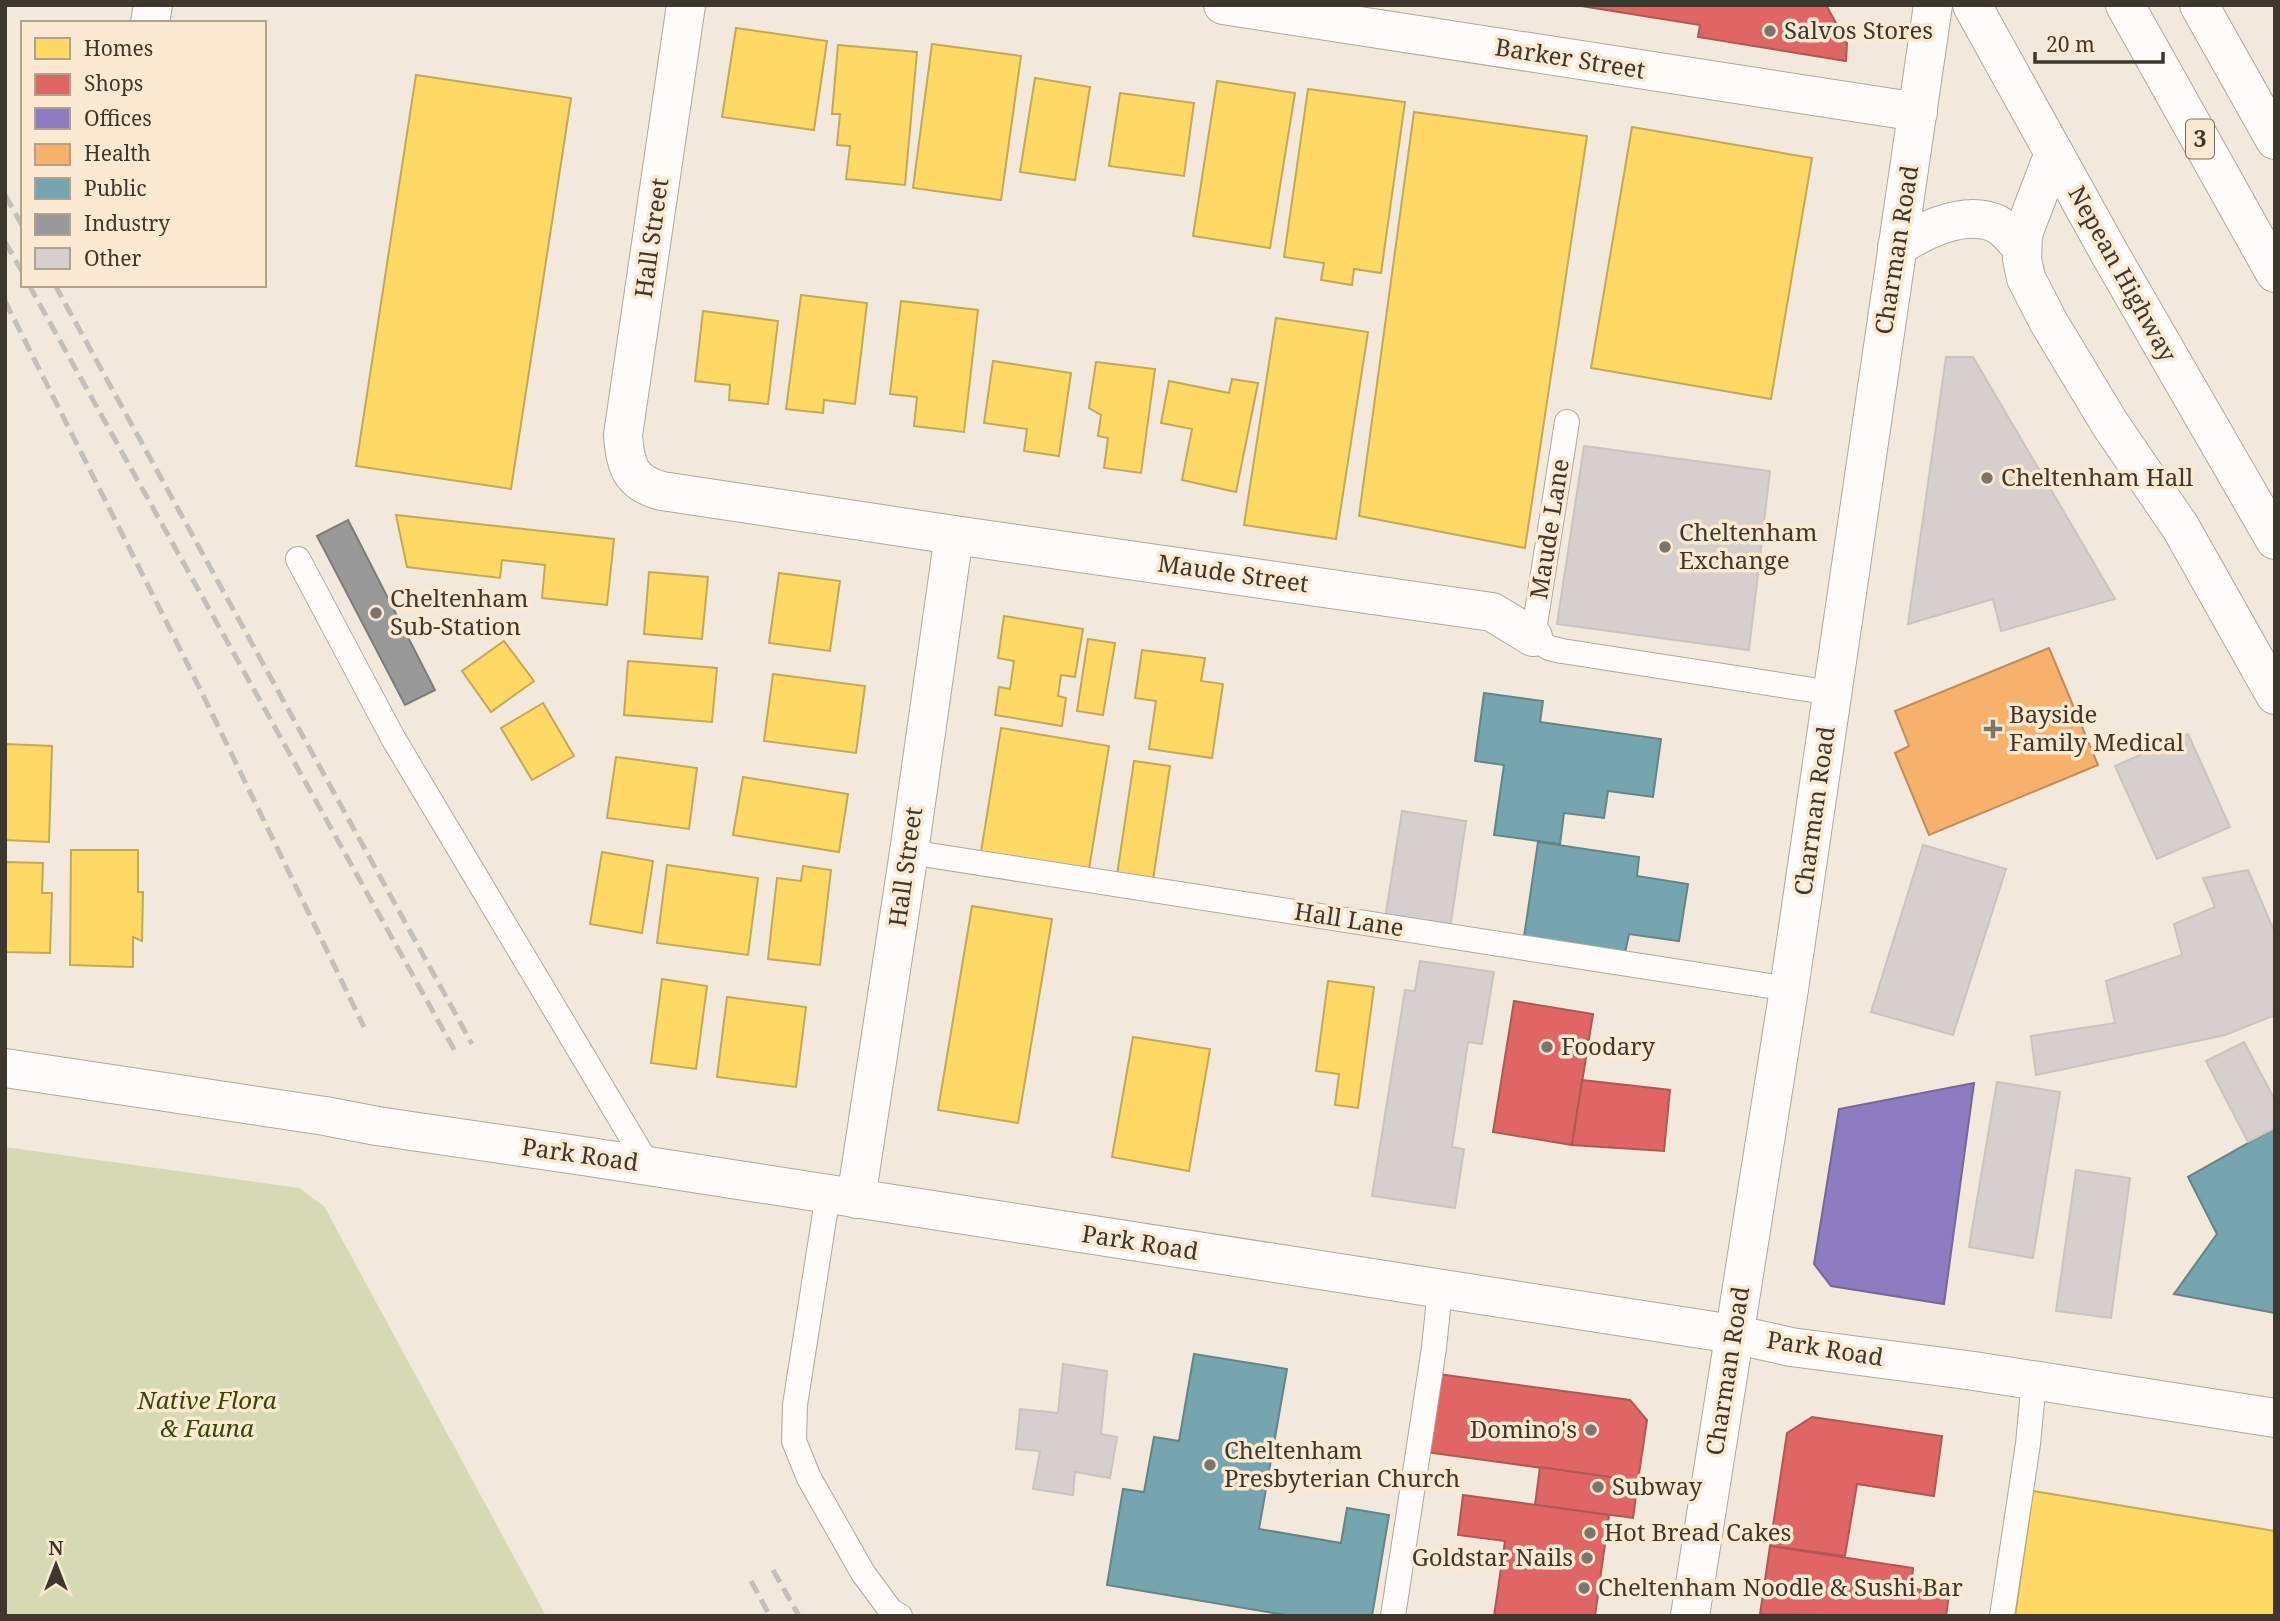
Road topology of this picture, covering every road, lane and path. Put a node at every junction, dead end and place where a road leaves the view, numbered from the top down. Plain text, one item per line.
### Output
1 (686, 5) edge
2 (1223, 5) edge
3 (1933, 5) edge
4 (1972, 5) edge
5 (2126, 5) edge
6 (2199, 5) edge
7 (1918, 112) junction
8 (2275, 140) edge
9 (2054, 153) junction
10 (1897, 247) junction
11 (2021, 247) junction
12 (2275, 273) edge
13 (1567, 422) dead end
14 (630, 471) joint
15 (954, 535) junction
16 (2275, 540) edge
17 (298, 559) dead end
18 (1533, 637) junction
19 (1832, 693) junction
20 (2275, 695) edge
21 (909, 852) junction
22 (1789, 989) junction
23 (5, 1068) edge
24 (648, 1165) junction
25 (842, 1197) junction
26 (1440, 1289) junction
27 (1733, 1334) junction
28 (2034, 1380) junction
29 (2275, 1418) edge
30 (900, 1616) edge
31 (1393, 1616) edge
32 (1690, 1616) edge
33 (2002, 1616) edge

1 - 14 main road, Hall Street
2 - 7 main road, Barker Street
3 - 7 main road, Charman Road
4 - 9 main road, Nepean Highway
5 - 12 main road, 3
6 - 8 main road
7 - 10 main road, Charman Road
9 - 11 main road
9 - 16 main road, Nepean Highway
10 - 11 main road
10 - 19 main road, Charman Road
11 - 20 main road
13 - 18 lane, Maude Lane
14 - 15 main road, Maude Street
15 - 18 main road, Maude Street
15 - 21 main road, Hall Street
17 - 24 lane
18 - 19 lane, Maude Street
19 - 22 main road, Charman Road
21 - 22 lane, Hall Lane
21 - 25 main road, Hall Street
22 - 27 main road, Charman Road
23 - 24 main road, Park Road, bridge
24 - 25 main road, Park Road
25 - 26 main road, Park Road
25 - 30 lane
26 - 27 main road, Park Road
26 - 31 lane
27 - 28 main road, Park Road
27 - 32 main road, Charman Road
28 - 29 main road, Park Road
28 - 33 lane

